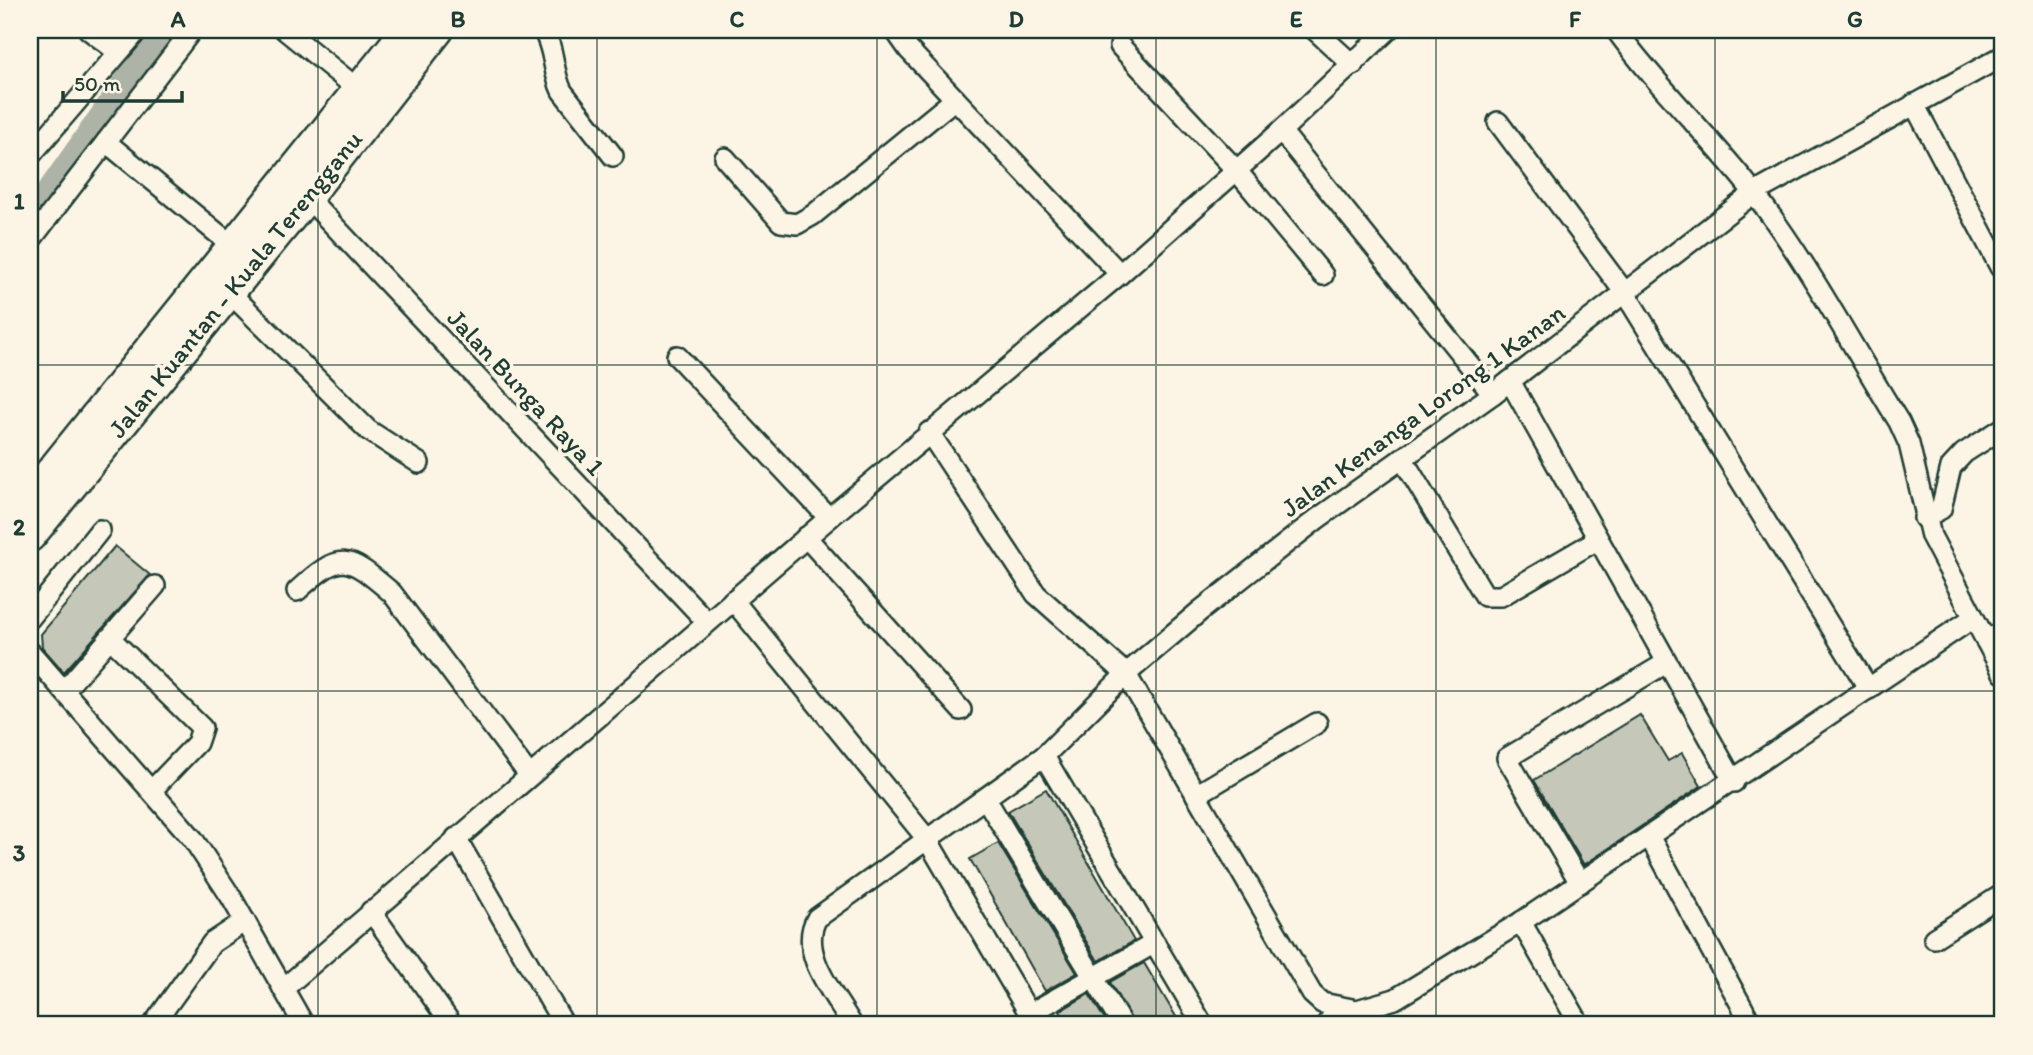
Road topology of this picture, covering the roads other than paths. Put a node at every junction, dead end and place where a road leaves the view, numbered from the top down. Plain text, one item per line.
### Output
1 (89, 30) edge
2 (138, 30) edge
3 (192, 30) edge
4 (285, 30) edge
5 (407, 30) edge
6 (438, 30) edge
7 (543, 30) edge
8 (895, 30) edge
9 (1315, 30) edge
10 (1388, 30) edge
11 (1616, 30) edge
12 (1120, 46) dead end
13 (118, 52) junction
14 (2003, 55) edge
15 (1353, 65) junction
16 (359, 90) junction
17 (956, 99) junction
18 (1914, 104) junction
19 (1498, 122) dead end
20 (1282, 131) junction
21 (106, 142) junction
22 (30, 156) edge
23 (613, 156) dead end
24 (724, 158) dead end
25 (1237, 171) junction
26 (1754, 193) junction
27 (307, 197) junction
28 (30, 241) edge
29 (234, 247) junction
30 (2000, 267) dead end
31 (1120, 274) junction
32 (1323, 275) dead end
33 (229, 292) junction
34 (1625, 293) junction
35 (677, 356) dead end
36 (1510, 381) junction
37 (1493, 394) junction
38 (2003, 428) edge
39 (929, 432) junction
40 (1402, 458) junction
41 (419, 463) dead end
42 (33, 489) edge
43 (829, 518) junction
44 (1924, 518) junction
45 (100, 530) dead end
46 (30, 536) edge
47 (806, 537) junction
48 (1597, 540) junction
49 (155, 586) dead end
50 (297, 591) dead end
51 (733, 600) junction
52 (30, 618) edge
53 (1973, 618) junction
54 (707, 622) junction
55 (2003, 631) edge
56 (110, 638) junction
57 (1986, 641) junction
58 (30, 652) edge
59 (1666, 663) junction
60 (2003, 673) edge
61 (1126, 674) junction
62 (1869, 689) junction
63 (64, 691) junction
64 (961, 710) dead end
65 (1317, 723) dead end
66 (1044, 756) junction
67 (529, 775) junction
68 (1734, 782) junction
69 (152, 790) junction
70 (1196, 795) junction
71 (986, 799) junction
72 (1649, 836) junction
73 (456, 838) junction
74 (927, 839) junction
75 (1580, 883) junction
76 (2003, 894) edge
77 (371, 911) junction
78 (245, 921) junction
79 (1521, 922) junction
80 (1934, 938) dead end
81 (1155, 943) junction
82 (1094, 978) junction
83 (283, 989) junction
84 (1339, 1008) junction
85 (1033, 1020) edge
86 (153, 1025) edge
87 (304, 1025) edge
88 (452, 1025) edge
89 (564, 1025) edge
90 (852, 1025) edge
91 (1122, 1025) edge
92 (1203, 1025) edge
93 (1326, 1025) edge
94 (1580, 1025) edge
95 (1752, 1025) edge

1 - 13 street
2 - 13 street
3 - 21 street
4 - 16 street
5 - 16 highway, Jalan Kuantan - Kuala Terengganu
6 - 27 highway, Jalan Kuantan - Kuala Terengganu
7 - 23 street
8 - 17 street
9 - 15 street
10 - 15 street
11 - 26 street
12 - 25 street
13 - 22 street
14 - 18 street, Jalan Kenanga Lorong 1 Kanan
15 - 20 street
16 - 29 highway, Jalan Kuantan - Kuala Terengganu
17 - 24 street
17 - 31 street
18 - 26 street, Jalan Kenanga Lorong 1 Kanan
18 - 30 street
19 - 34 street
20 - 25 street
20 - 37 street
21 - 28 street
21 - 29 street
25 - 31 street
25 - 32 street
26 - 34 street, Jalan Kenanga Lorong 1 Kanan
26 - 44 street
27 - 33 highway, Jalan Kuantan - Kuala Terengganu
27 - 54 street, Jalan Bunga Raya 1
29 - 42 highway, Jalan Kuantan - Kuala Terengganu
31 - 39 street
33 - 41 street
33 - 46 highway, Jalan Kuantan - Kuala Terengganu
34 - 36 street, Jalan Kenanga Lorong 1 Kanan
34 - 62 street
35 - 43 street
36 - 37 street, Jalan Kenanga Lorong 1 Kanan
36 - 48 street
37 - 40 street, Jalan Kenanga Lorong 1 Kanan
38 - 44 street
39 - 43 street
39 - 61 street
40 - 48 street
40 - 61 street, Jalan Kenanga Lorong 1 Kanan
43 - 47 street
44 - 53 street
45 - 52 street
47 - 51 street
47 - 64 street
48 - 59 street
49 - 56 street
50 - 67 street
51 - 54 street
51 - 74 street
53 - 57 street
53 - 62 street
54 - 67 street
55 - 57 street
56 - 63 street
56 - 69 street
57 - 60 street
58 - 63 street
59 - 68 street
59 - 75 street
61 - 66 street, Jalan Kenanga Lorong 1 Kanan
61 - 70 street
62 - 68 street
63 - 69 street
65 - 70 street
66 - 71 street, Jalan Kenanga Lorong 1 Kanan
66 - 81 street
67 - 73 street
68 - 72 street
69 - 78 street
70 - 84 street
71 - 74 street, Jalan Kenanga Lorong 1 Kanan
71 - 82 street
72 - 75 street
72 - 95 street
73 - 77 street
73 - 89 street
74 - 85 street
74 - 90 street, Jalan Kenanga Lorong 1 Kanan
75 - 79 street
76 - 80 street
77 - 83 street
77 - 88 street
78 - 83 street
78 - 86 street
79 - 84 street
79 - 94 street
81 - 82 street
81 - 92 street
82 - 85 street
82 - 91 street
83 - 87 street
84 - 93 street

